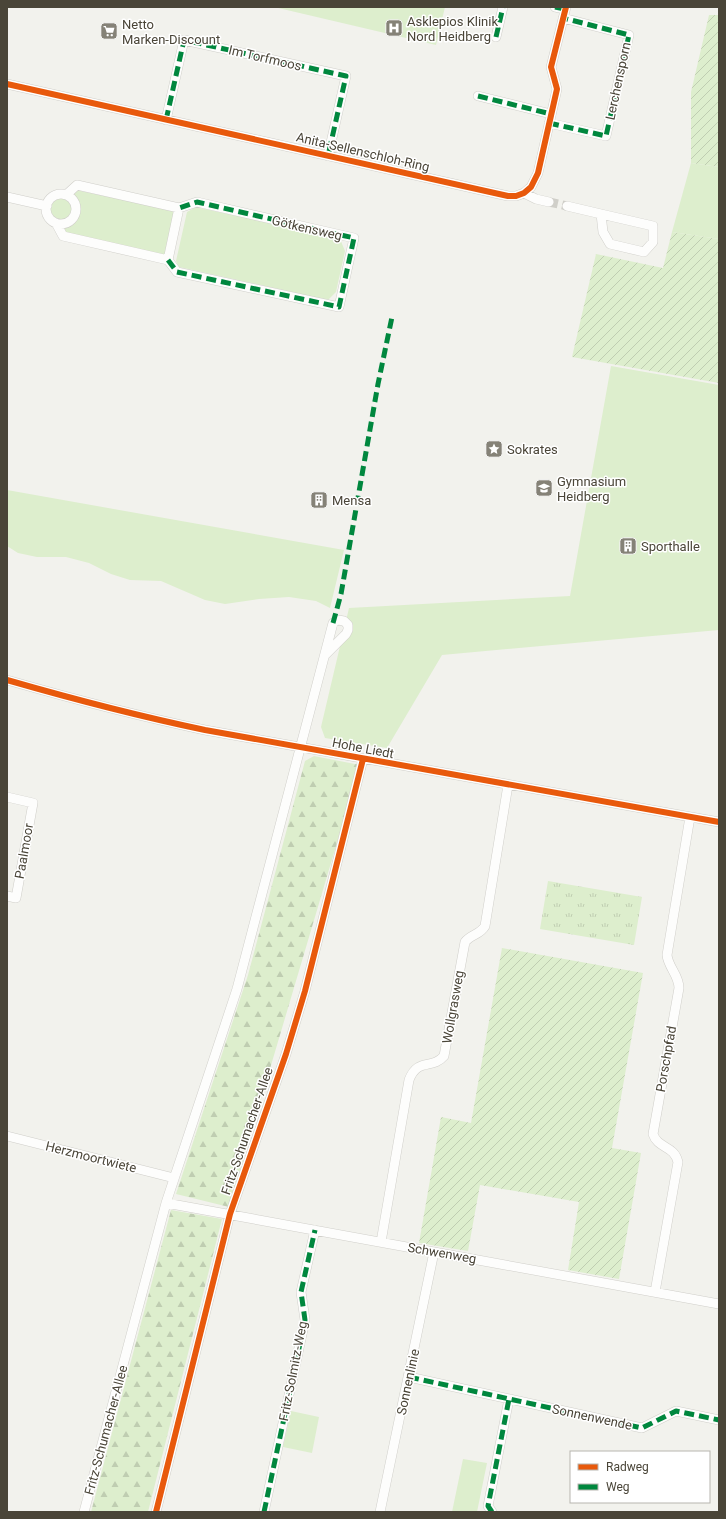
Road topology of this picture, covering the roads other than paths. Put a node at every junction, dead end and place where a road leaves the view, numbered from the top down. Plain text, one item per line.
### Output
1 (503, 7) edge
2 (555, 7) edge
3 (565, 12) edge
4 (496, 37) dead end
5 (7, 84) edge
6 (478, 96) dead end
7 (550, 118) junction
8 (166, 120) junction
9 (328, 156) junction
10 (524, 193) junction
11 (66, 195) junction
12 (7, 197) edge
13 (549, 202) tunnel mouth
14 (47, 206) junction
15 (567, 206) tunnel mouth
16 (179, 208) junction
17 (601, 214) junction
18 (56, 223) junction
19 (168, 260) junction
20 (325, 655) dead end
21 (7, 680) edge
22 (300, 747) junction
23 (363, 759) junction
24 (508, 785) junction
25 (7, 797) edge
26 (690, 817) junction
27 (719, 822) edge
28 (11, 897) edge
29 (7, 1136) edge
30 (174, 1178) junction
31 (166, 1203) junction
32 (230, 1214) junction
33 (315, 1230) junction
34 (381, 1242) junction
35 (434, 1252) junction
36 (655, 1292) junction
37 (719, 1304) edge
38 (409, 1377) junction
39 (510, 1399) junction
40 (719, 1420) edge
41 (84, 1512) edge
42 (156, 1512) edge
43 (264, 1512) edge
44 (380, 1512) edge
45 (492, 1512) edge

1 - 4 street
2 - 3 street
3 - 7 street
3 - 7 street, Lerchensporn
5 - 8 street, Anita-Sellenschloh-Ring
6 - 7 street
7 - 10 street
8 - 9 street, Anita-Sellenschloh-Ring
8 - 9 street, Im Torfmoos
9 - 10 street, Anita-Sellenschloh-Ring
10 - 13 street, Anita-Sellenschloh-Ring
11 - 14 street
11 - 16 street, Götkensweg
11 - 18 street
12 - 14 street
14 - 18 street
15 - 17 street
16 - 19 street
16 - 19 street, Götkensweg
17 - 17 street
18 - 19 street
20 - 22 street, Fritz-Schumacher-Allee
21 - 22 street, Hohe Liedt
22 - 23 street, Hohe Liedt
22 - 30 street, Fritz-Schumacher-Allee
23 - 24 street, Hohe Liedt
23 - 32 street, Fritz-Schumacher-Allee
24 - 26 street, Hohe Liedt
24 - 34 street, Wollgrasweg
25 - 28 street, Paalmoor
26 - 27 street, Hohe Liedt
26 - 36 street, Porschpfad
29 - 30 street, Herzmoortwiete
30 - 31 street, Fritz-Schumacher-Allee
31 - 32 street, Schwenweg
31 - 41 street, Fritz-Schumacher-Allee
32 - 33 street, Schwenweg
32 - 42 street, Fritz-Schumacher-Allee
33 - 34 street, Schwenweg
33 - 43 street, Fritz-Solmitz-Weg
34 - 35 street, Schwenweg
35 - 36 street, Schwenweg
35 - 38 street, Sonnenlinie
36 - 37 street, Schwenweg
38 - 39 street, Sonnenwende
38 - 44 street, Sonnenlinie
39 - 40 street, Sonnenwende
39 - 45 street

